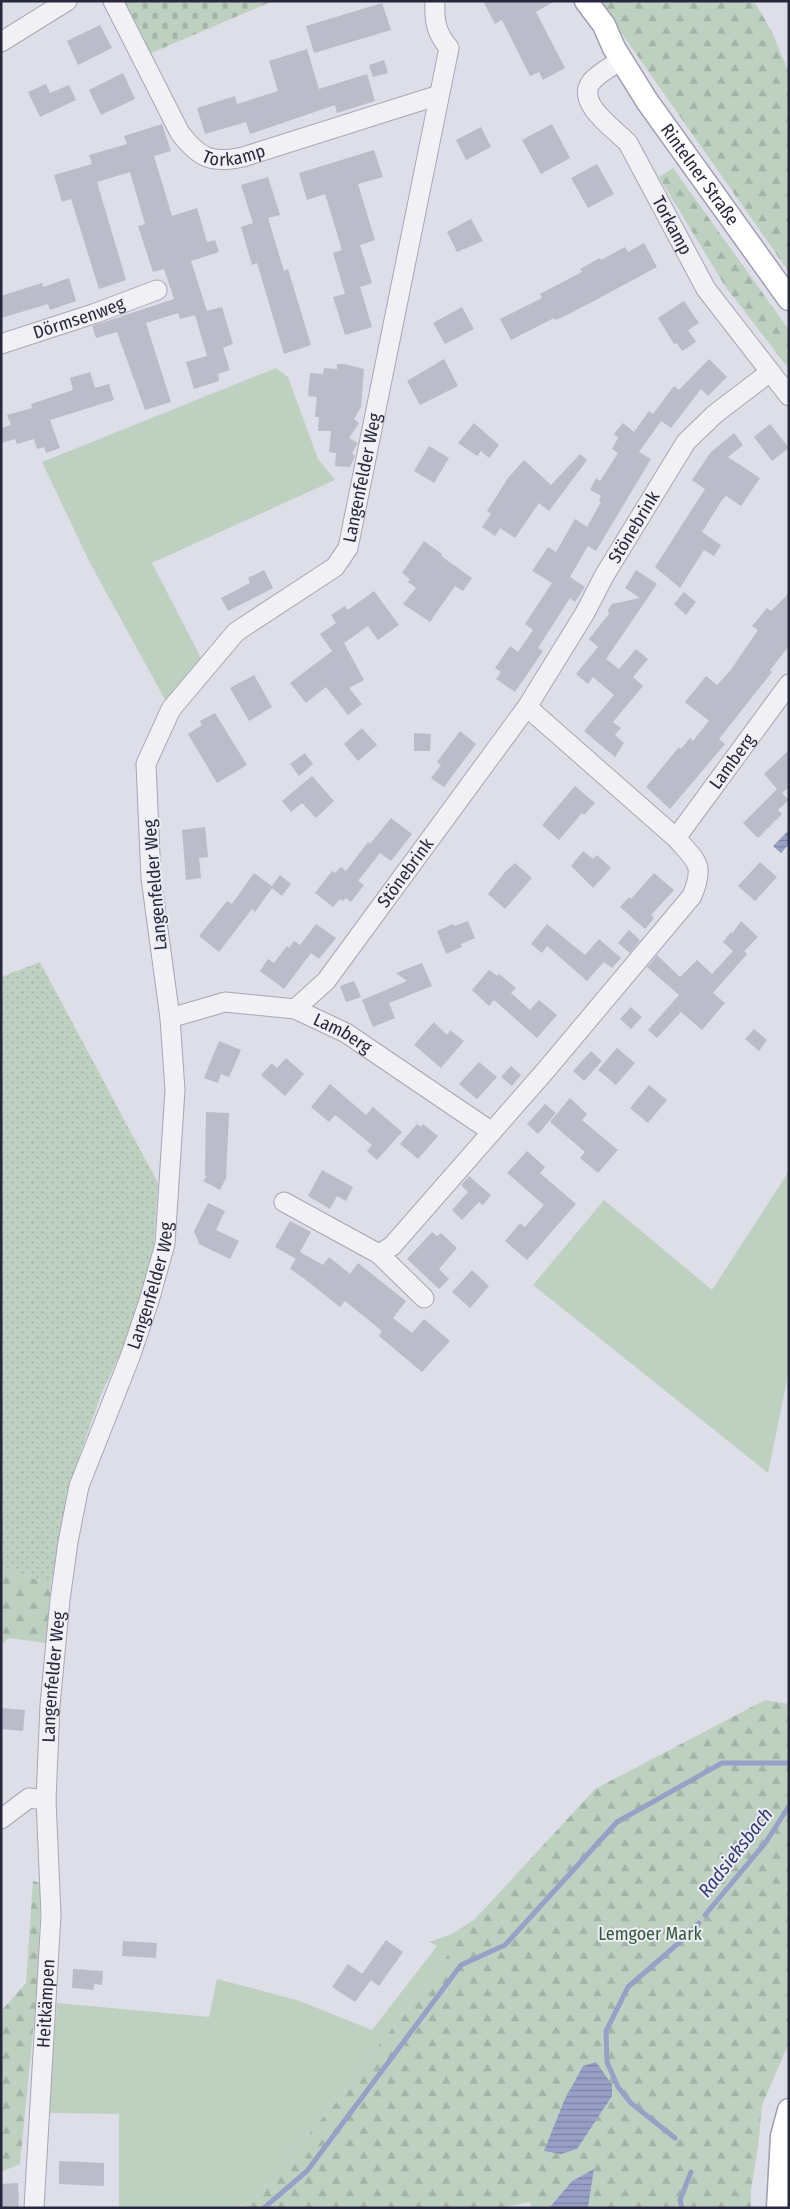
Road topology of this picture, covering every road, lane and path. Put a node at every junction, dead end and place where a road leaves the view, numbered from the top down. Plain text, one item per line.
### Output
1 (67, 1) edge
2 (113, 1) edge
3 (434, 1) edge
4 (577, 1) edge
5 (586, 1) edge
6 (1, 42) edge
7 (617, 54) junction
8 (439, 95) junction
9 (157, 290) dead end
10 (789, 299) edge
11 (1, 344) edge
12 (770, 372) junction
13 (789, 396) edge
14 (789, 684) edge
15 (527, 707) junction
16 (676, 838) junction
17 (295, 1009) junction
18 (170, 1018) junction
19 (492, 1132) junction
20 (284, 1202) dead end
21 (379, 1254) junction
22 (424, 1298) dead end
23 (46, 1800) junction
24 (9, 1801) edge
25 (1, 1819) edge
26 (789, 2110) edge
27 (34, 2208) edge
28 (778, 2208) edge

1 - 6 street
2 - 8 street, Torkamp
3 - 8 street, Langenfelder Weg
4 - 7 main road, Rintelner Straße
5 - 7 main road, Rintelner Straße
7 - 10 main road, Rintelner Straße
7 - 12 street, Torkamp
8 - 18 street, Langenfelder Weg
9 - 11 street, Dörmsenweg
12 - 13 street, Torkamp
12 - 15 street, Stönebrink
14 - 16 street, Lamberg
15 - 16 street
15 - 17 street, Stönebrink
16 - 19 street
17 - 18 street, Lamberg
17 - 19 street, Lamberg
18 - 23 street, Langenfelder Weg
19 - 21 street
20 - 21 street
21 - 22 street
23 - 24 street
23 - 27 street, Heitkämpen
24 - 25 street
26 - 28 main road

